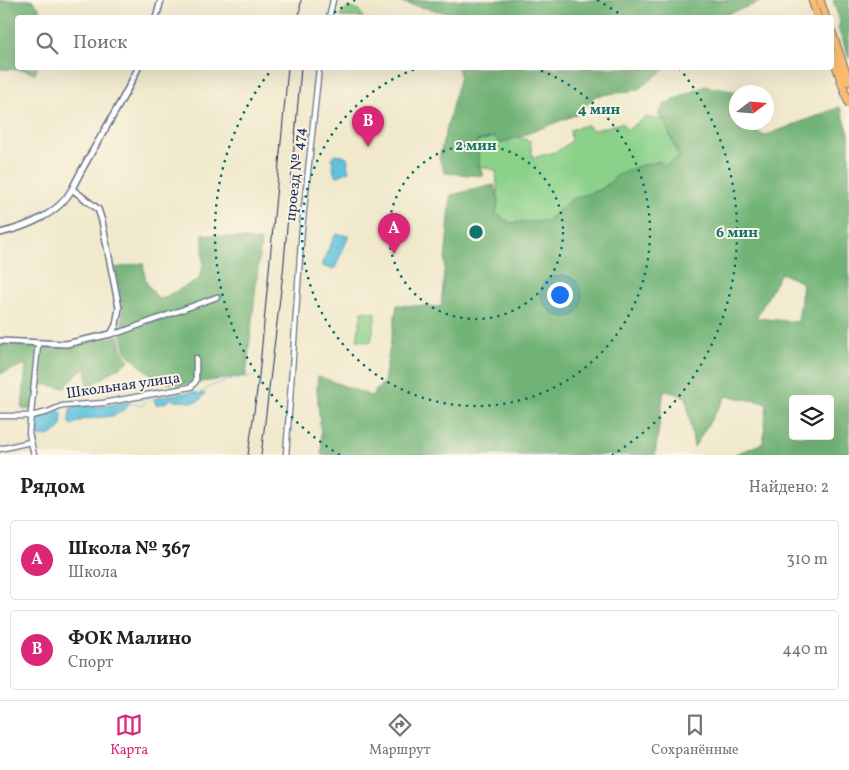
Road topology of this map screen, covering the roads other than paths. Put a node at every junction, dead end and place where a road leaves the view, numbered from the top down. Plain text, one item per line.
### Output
1 (161, 0) edge
2 (333, 0) edge
3 (812, 0) edge
4 (820, 0) edge
5 (157, 15) edge
6 (330, 15) edge
7 (817, 15) edge
8 (825, 15) edge
9 (834, 38) edge
10 (834, 60) edge
11 (137, 70) edge
12 (319, 70) edge
13 (849, 82) edge
14 (849, 104) edge
15 (72, 190) junction
16 (0, 233) edge
17 (217, 297) dead end
18 (111, 334) junction
19 (0, 341) edge
20 (38, 344) junction
21 (196, 358) dead end
22 (0, 416) edge
23 (31, 416) junction
24 (30, 442) junction
25 (0, 449) edge
26 (34, 455) edge
27 (286, 455) edge

1 - 5 street
2 - 6 street
3 - 7 main road
4 - 8 main road
9 - 13 main road
10 - 14 main road
11 - 15 street
12 - 27 street, проезд № 474
15 - 16 street
15 - 18 street
17 - 18 street
18 - 20 street
19 - 20 street
20 - 23 street
21 - 23 street, Школьная улица
22 - 23 street, Школьная улица
23 - 24 street
24 - 25 street
24 - 26 street

